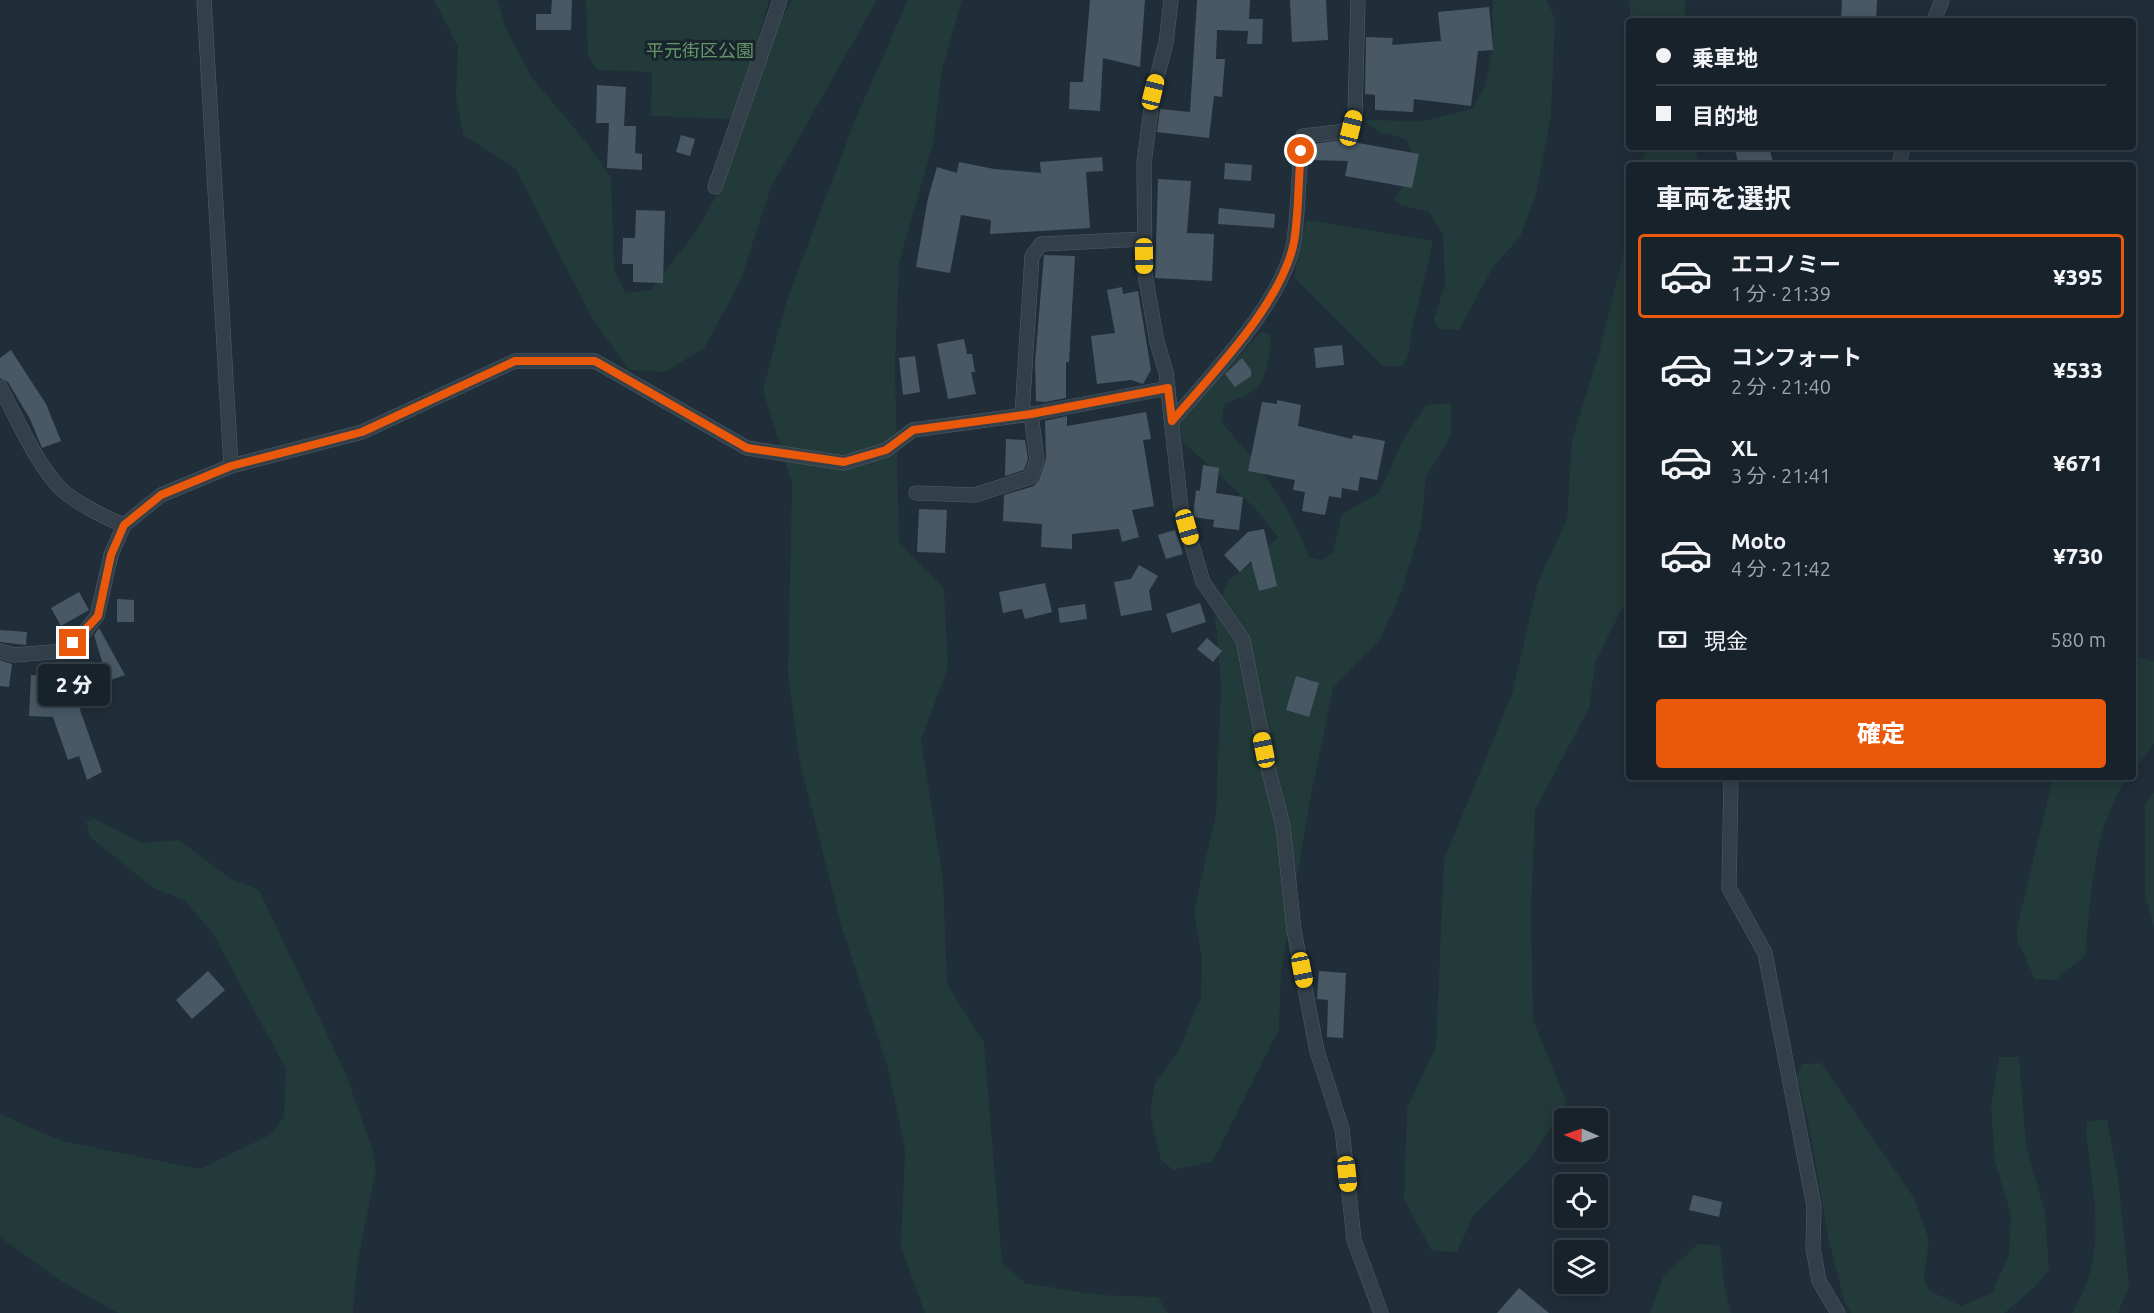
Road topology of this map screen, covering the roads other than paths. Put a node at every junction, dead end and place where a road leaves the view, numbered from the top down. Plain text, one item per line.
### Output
1 (204, 0) edge
2 (780, 0) edge
3 (1172, 0) edge
4 (1358, 0) edge
5 (1942, 0) edge
6 (1935, 18) edge
7 (715, 187) dead end
8 (1144, 239) junction
9 (0, 387) edge
10 (1168, 388) junction
11 (1026, 414) junction
12 (1172, 421) junction
13 (231, 466) junction
14 (916, 493) dead end
15 (124, 525) junction
16 (0, 651) edge
17 (1731, 780) edge
18 (1381, 1313) edge
19 (1838, 1313) edge

1 - 13 street
2 - 7 street
3 - 8 street
4 - 12 street
5 - 6 street
8 - 10 street
8 - 11 street
9 - 15 street
10 - 11 street
10 - 12 street
11 - 13 street
11 - 14 street
12 - 18 street
13 - 15 street
15 - 16 street
17 - 19 street

